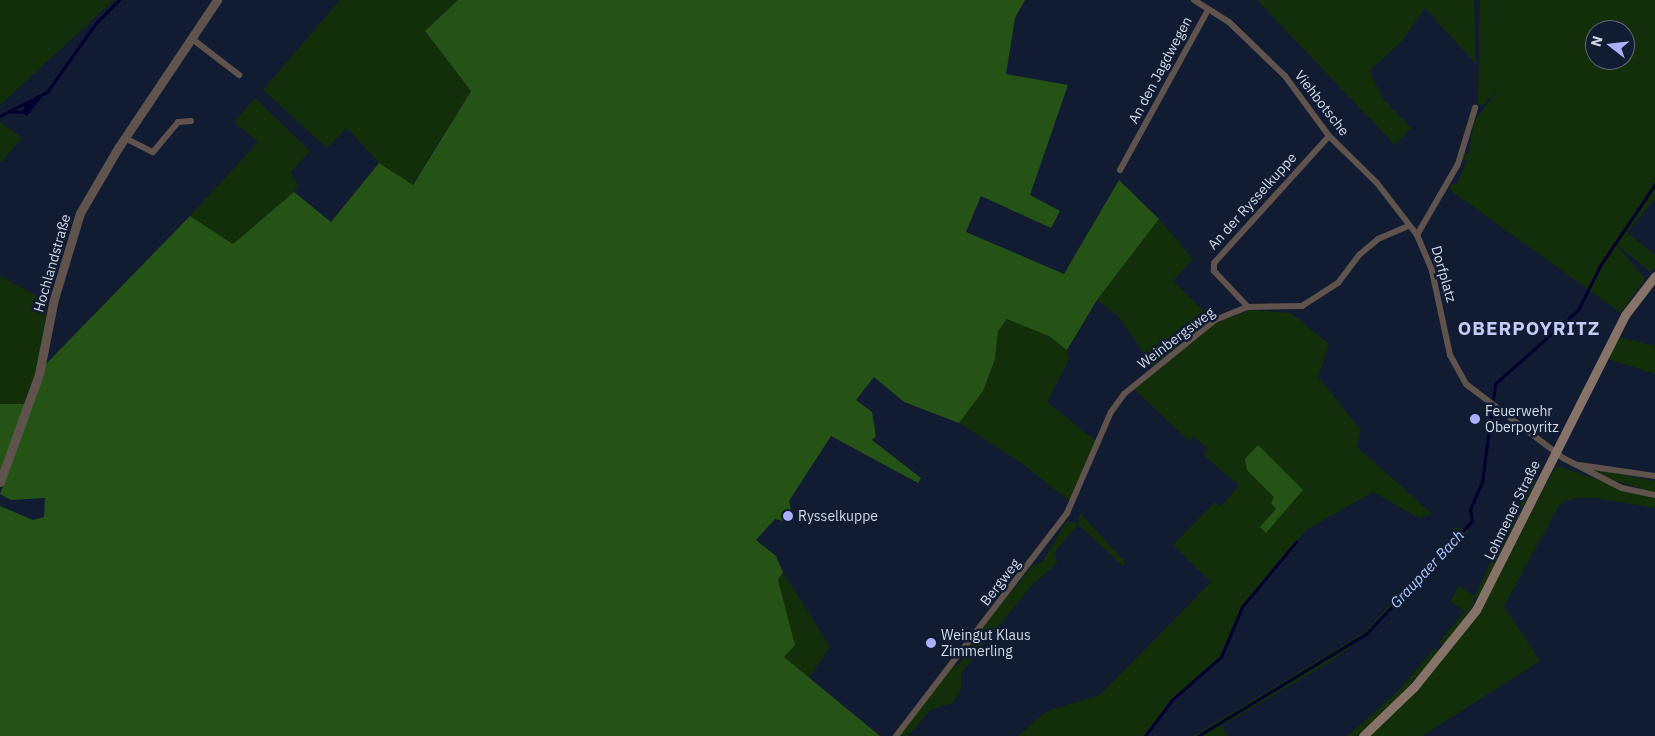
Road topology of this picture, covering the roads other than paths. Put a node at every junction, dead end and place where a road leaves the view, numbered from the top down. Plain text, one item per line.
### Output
1 (217, 0) edge
2 (1194, 0) edge
3 (1208, 10) junction
4 (191, 38) junction
5 (239, 75) dead end
6 (1475, 108) dead end
7 (191, 121) dead end
8 (1329, 136) junction
9 (125, 138) junction
10 (1120, 170) dead end
11 (1408, 226) junction
12 (1418, 235) junction
13 (1655, 276) edge
14 (1248, 307) junction
15 (1556, 451) junction
16 (1576, 464) junction
17 (1655, 476) edge
18 (0, 482) edge
19 (1655, 496) edge
20 (1067, 513) joint
21 (896, 736) edge
22 (1363, 736) edge

1 - 4 street, Hochlandstraße
2 - 3 street, Viehbotsche
3 - 8 street, Viehbotsche
3 - 10 street, An den Jagdwegen
4 - 5 street
4 - 9 street, Hochlandstraße
6 - 12 street
7 - 9 street
8 - 11 street, Viehbotsche
8 - 14 street, An der Rysselkuppe
9 - 18 street, Hochlandstraße
11 - 12 street, Viehbotsche
11 - 14 street, Weinbergsweg
12 - 15 street, Dorfplatz
13 - 15 main road, Lohmener Straße
14 - 20 street, Weinbergsweg
15 - 16 street, Dorfplatz
15 - 22 main road, Lohmener Straße
16 - 17 street
16 - 19 street, Dorfplatz
20 - 21 street, Bergweg

